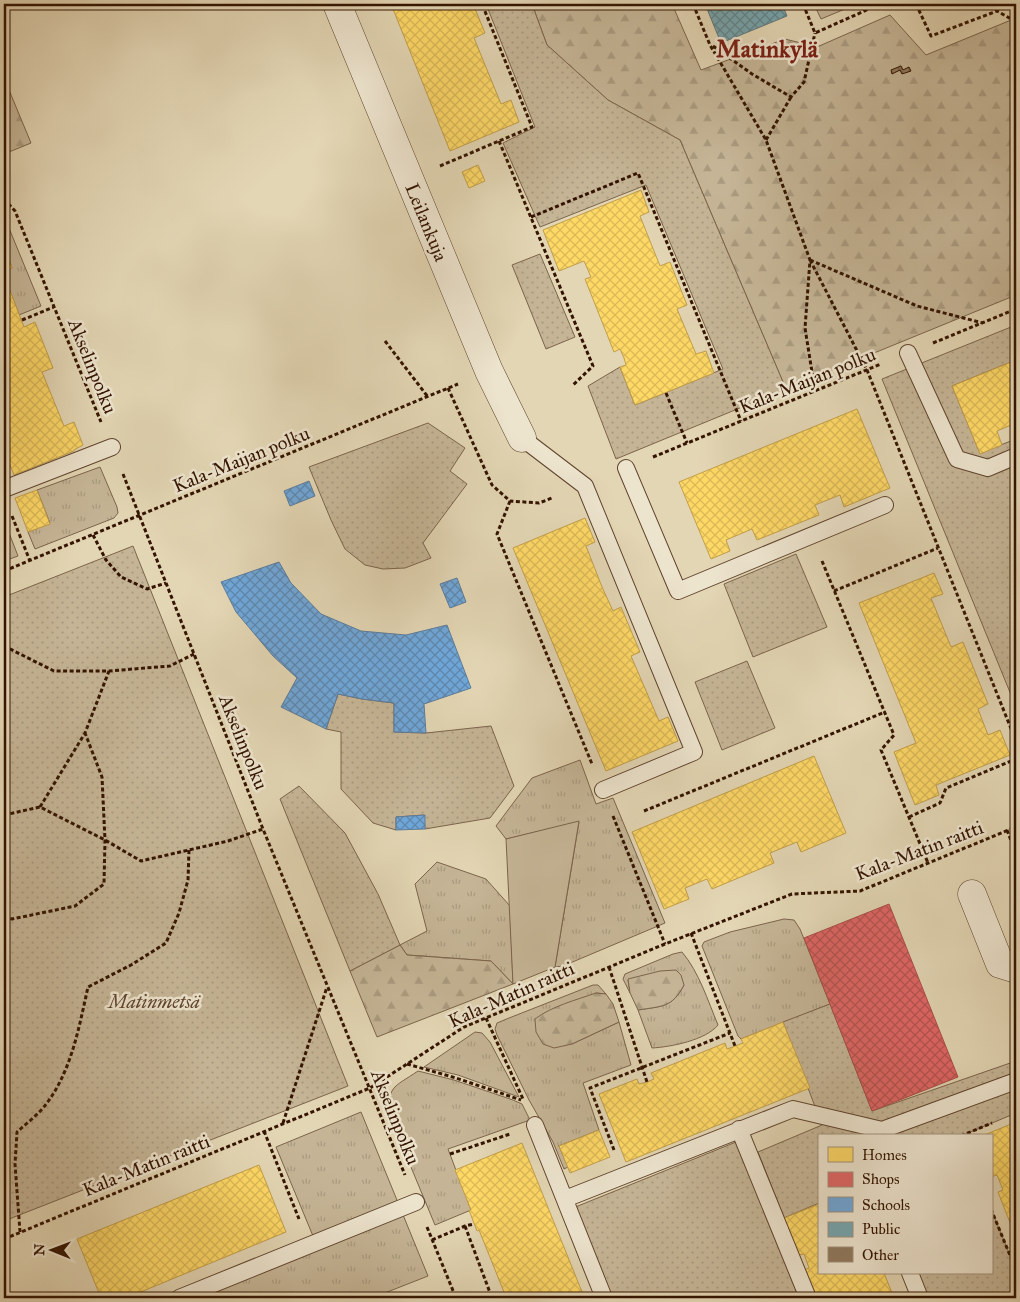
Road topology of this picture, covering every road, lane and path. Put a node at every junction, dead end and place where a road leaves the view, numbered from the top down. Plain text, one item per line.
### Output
1 (337, 4) edge
2 (482, 4) edge
3 (693, 4) edge
4 (803, 4) edge
5 (880, 4) edge
6 (916, 4) edge
7 (1016, 27) edge
8 (815, 33) junction
9 (710, 45) junction
10 (792, 97) junction
11 (766, 140) junction
12 (499, 141) junction
13 (435, 169) dead end
14 (4, 199) edge
15 (531, 217) junction
16 (810, 260) junction
17 (54, 307) junction
18 (1016, 309) edge
19 (22, 320) dead end
20 (983, 323) junction
21 (385, 341) dead end
22 (908, 353) junction
23 (867, 370) junction
24 (489, 371) junction
25 (572, 386) dead end
26 (815, 391) junction
27 (666, 392) dead end
28 (428, 397) junction
29 (741, 422) junction
30 (522, 438) joint
31 (687, 443) junction
32 (112, 447) junction
33 (1016, 456) edge
34 (626, 468) joint
35 (4, 495) edge
36 (510, 501) dead end
37 (885, 505) dead end
38 (140, 516) junction
39 (94, 535) junction
40 (812, 535) junction
41 (938, 548) junction
42 (30, 560) junction
43 (4, 571) edge
44 (166, 584) junction
45 (834, 591) junction
46 (4, 646) edge
47 (194, 654) junction
48 (109, 671) junction
49 (885, 712) junction
50 (85, 733) junction
51 (1016, 741) edge
52 (1016, 759) edge
53 (603, 790) junction
54 (40, 807) junction
55 (644, 811) dead end
56 (4, 814) edge
57 (909, 817) junction
58 (1016, 827) edge
59 (263, 829) junction
60 (1007, 830) junction
61 (105, 840) junction
62 (189, 850) junction
63 (1016, 854) edge
64 (928, 863) junction
65 (972, 894) dead end
66 (4, 917) edge
67 (691, 933) junction
68 (665, 944) junction
69 (608, 967) junction
70 (1016, 969) edge
71 (328, 986) junction
72 (486, 1018) junction
73 (730, 1033) junction
74 (735, 1046) dead end
75 (407, 1064) junction
76 (643, 1068) junction
77 (1016, 1081) edge
78 (646, 1082) dead end
79 (370, 1088) junction
80 (998, 1121) dead end
81 (283, 1124) junction
82 (536, 1126) joint
83 (739, 1129) junction
84 (264, 1131) junction
85 (882, 1133) edge
86 (966, 1134) edge
87 (450, 1154) dead end
88 (624, 1176) junction
89 (565, 1199) junction
90 (416, 1202) junction
91 (992, 1211) edge
92 (474, 1224) dead end
93 (465, 1226) junction
94 (20, 1232) junction
95 (4, 1239) edge
96 (432, 1240) junction
97 (310, 1245) junction
98 (1016, 1270) edge
99 (910, 1274) edge
100 (178, 1298) edge
101 (456, 1298) edge
102 (492, 1298) edge
103 (604, 1298) edge
104 (808, 1298) edge
105 (920, 1298) edge

1 - 24 street, Leilankuja
2 - 12 path
3 - 9 path
4 - 8 path
5 - 8 path
6 - 7 path
8 - 10 path
9 - 10 path
9 - 11 path
10 - 11 path
11 - 16 path
12 - 13 path
12 - 15 path
14 - 17 path, Akselinpolku
15 - 25 path
15 - 29 path
16 - 20 path
16 - 23 path
16 - 26 path
17 - 19 path
17 - 32 path, Akselinpolku
18 - 20 path, Kala-Maijan polku
20 - 22 path, Kala-Maijan polku
21 - 28 path
22 - 23 path, Kala-Maijan polku
22 - 33 lane
23 - 26 path, Kala-Maijan polku
23 - 41 path
24 - 28 path, Kala-Maijan polku
24 - 30 street, Leilankuja
26 - 29 path, Kala-Maijan polku
27 - 31 path
28 - 38 path, Kala-Maijan polku
29 - 31 path, Kala-Maijan polku
30 - 53 lane
31 - 34 path, Kala-Maijan polku
32 - 35 lane
32 - 38 path, Akselinpolku
34 - 40 lane
35 - 42 path
36 - 53 path
37 - 40 lane
38 - 39 path, Kala-Maijan polku
38 - 44 path, Akselinpolku
39 - 42 path, Kala-Maijan polku
39 - 44 path
40 - 45 path
41 - 45 path
41 - 51 path
42 - 43 path, Kala-Maijan polku
44 - 47 path, Akselinpolku
45 - 49 path
46 - 48 path
47 - 48 path
47 - 59 path, Akselinpolku
48 - 50 path
49 - 55 path
49 - 57 path
50 - 54 path
50 - 61 path
52 - 57 path
53 - 68 path
54 - 56 path
54 - 61 path
57 - 64 path
58 - 60 path, Kala-Matin raitti
59 - 62 path
59 - 71 path, Akselinpolku
60 - 63 path
60 - 64 path, Kala-Matin raitti
61 - 62 path
61 - 66 path
62 - 94 path
64 - 67 path, Kala-Matin raitti
65 - 70 street
67 - 68 path, Kala-Matin raitti
67 - 73 path
68 - 69 path, Kala-Matin raitti
69 - 72 path, Kala-Matin raitti
69 - 76 path
71 - 79 path, Akselinpolku
71 - 81 path
72 - 75 path, Kala-Matin raitti
72 - 75 path
73 - 74 path
73 - 76 path
75 - 79 path, Kala-Matin raitti
76 - 78 path
76 - 88 path
77 - 85 lane
79 - 81 path, Kala-Matin raitti
79 - 90 path, Akselinpolku
80 - 86 path
81 - 84 path, Kala-Matin raitti
82 - 87 path
82 - 89 lane
83 - 85 lane
83 - 88 lane
83 - 104 lane
84 - 94 path, Kala-Matin raitti
84 - 97 path
88 - 89 lane
89 - 103 lane
90 - 96 path, Akselinpolku
90 - 97 lane
91 - 98 path
92 - 93 path
93 - 96 path
93 - 102 path
94 - 95 path, Kala-Matin raitti
96 - 101 path, Akselinpolku
97 - 100 lane
99 - 105 lane

